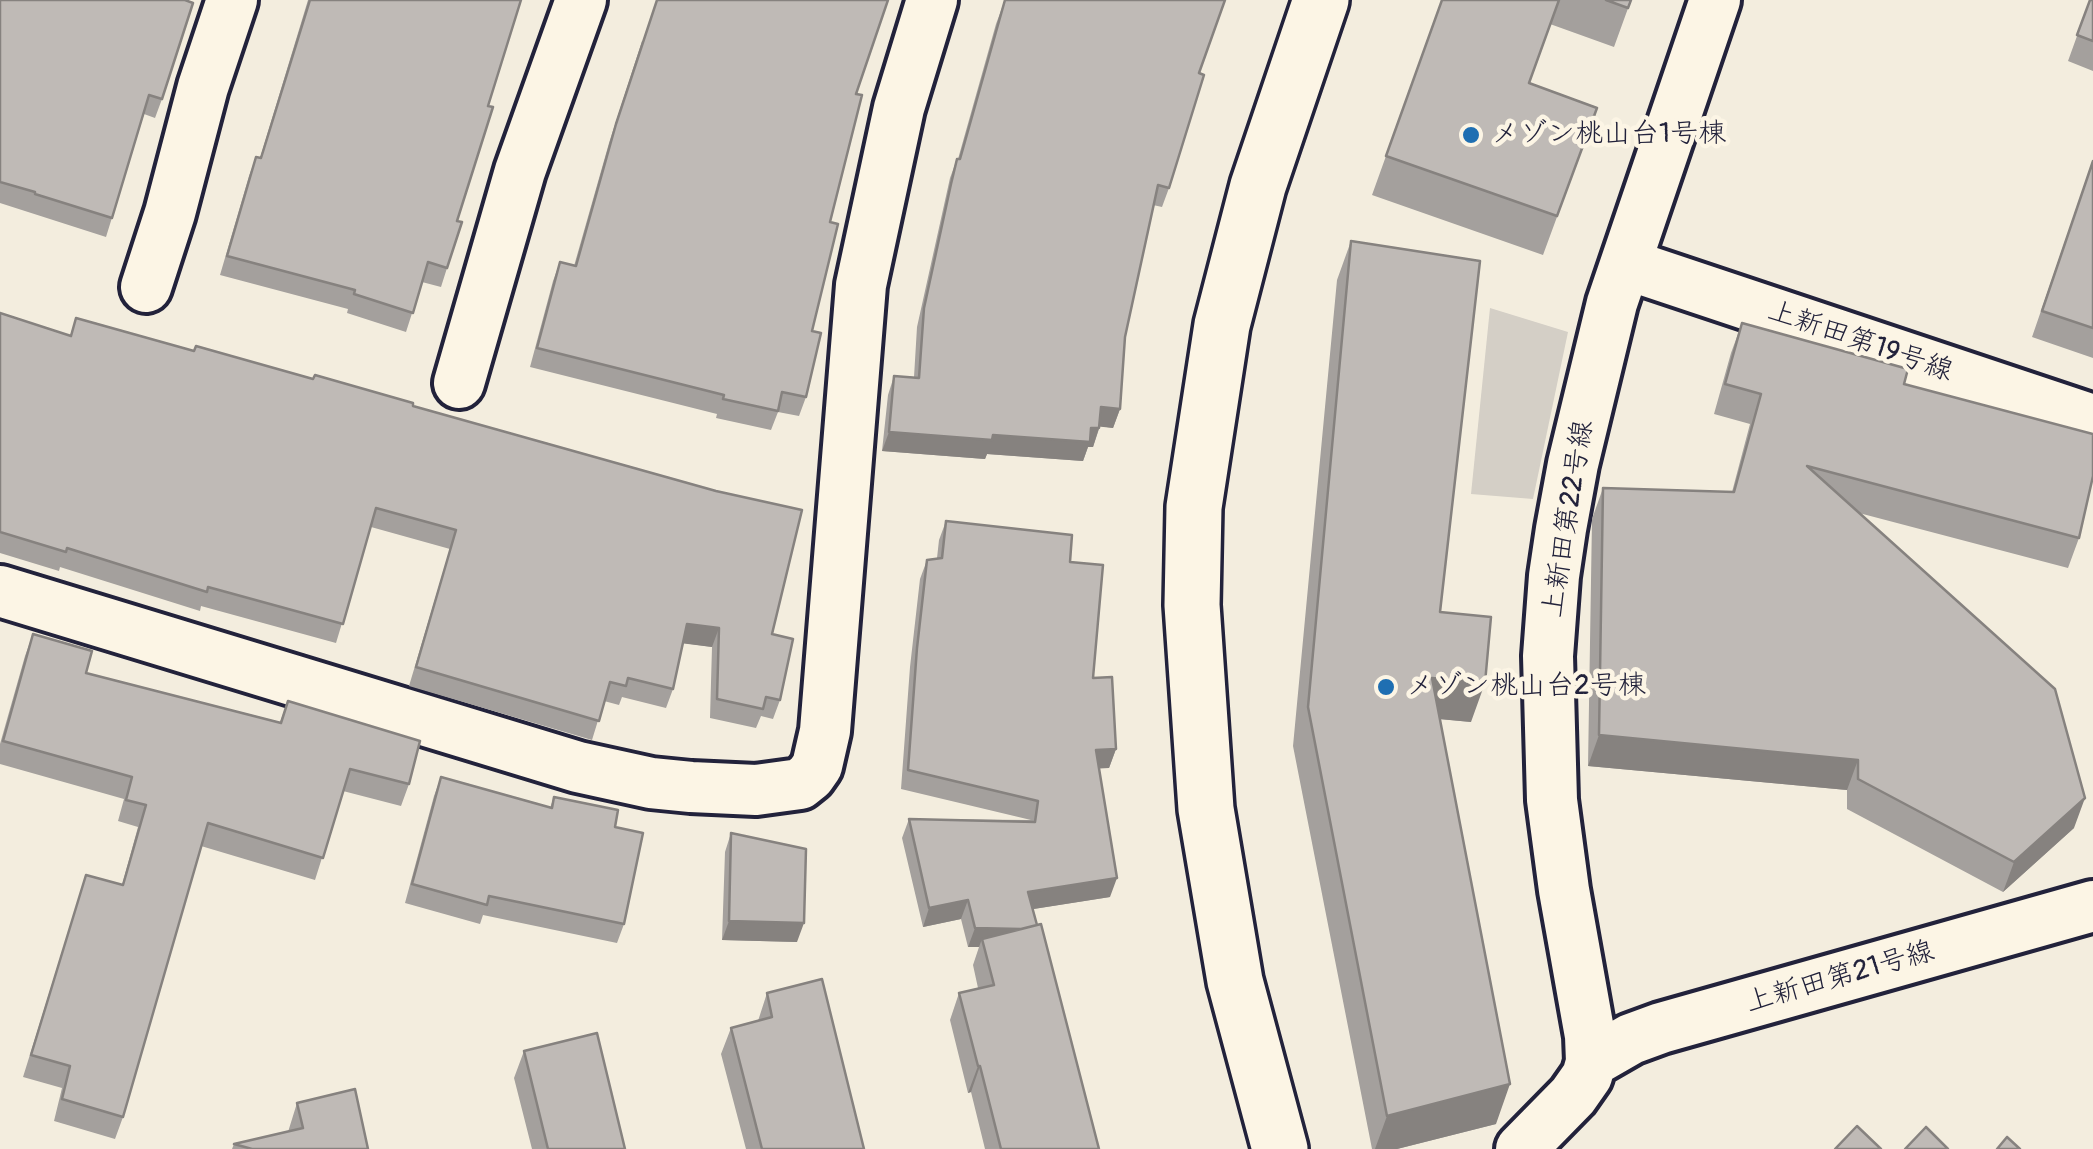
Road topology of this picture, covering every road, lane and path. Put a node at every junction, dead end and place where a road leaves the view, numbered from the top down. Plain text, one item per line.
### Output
1 (232, 0) edge
2 (581, 0) edge
3 (932, 0) edge
4 (1321, 0) edge
5 (1715, 0) edge
6 (1626, 264) junction
7 (146, 287) dead end
8 (459, 382) dead end
9 (2093, 420) edge
10 (0, 591) edge
11 (2093, 906) edge
12 (1591, 1062) junction
13 (1280, 1149) edge
14 (1521, 1149) edge

1 - 7 street
2 - 8 street
3 - 10 street
4 - 13 street
5 - 6 street, 上新田第22号線
6 - 9 street, 上新田第19号線
6 - 12 street, 上新田第22号線
11 - 12 street, 上新田第21号線
12 - 14 street

